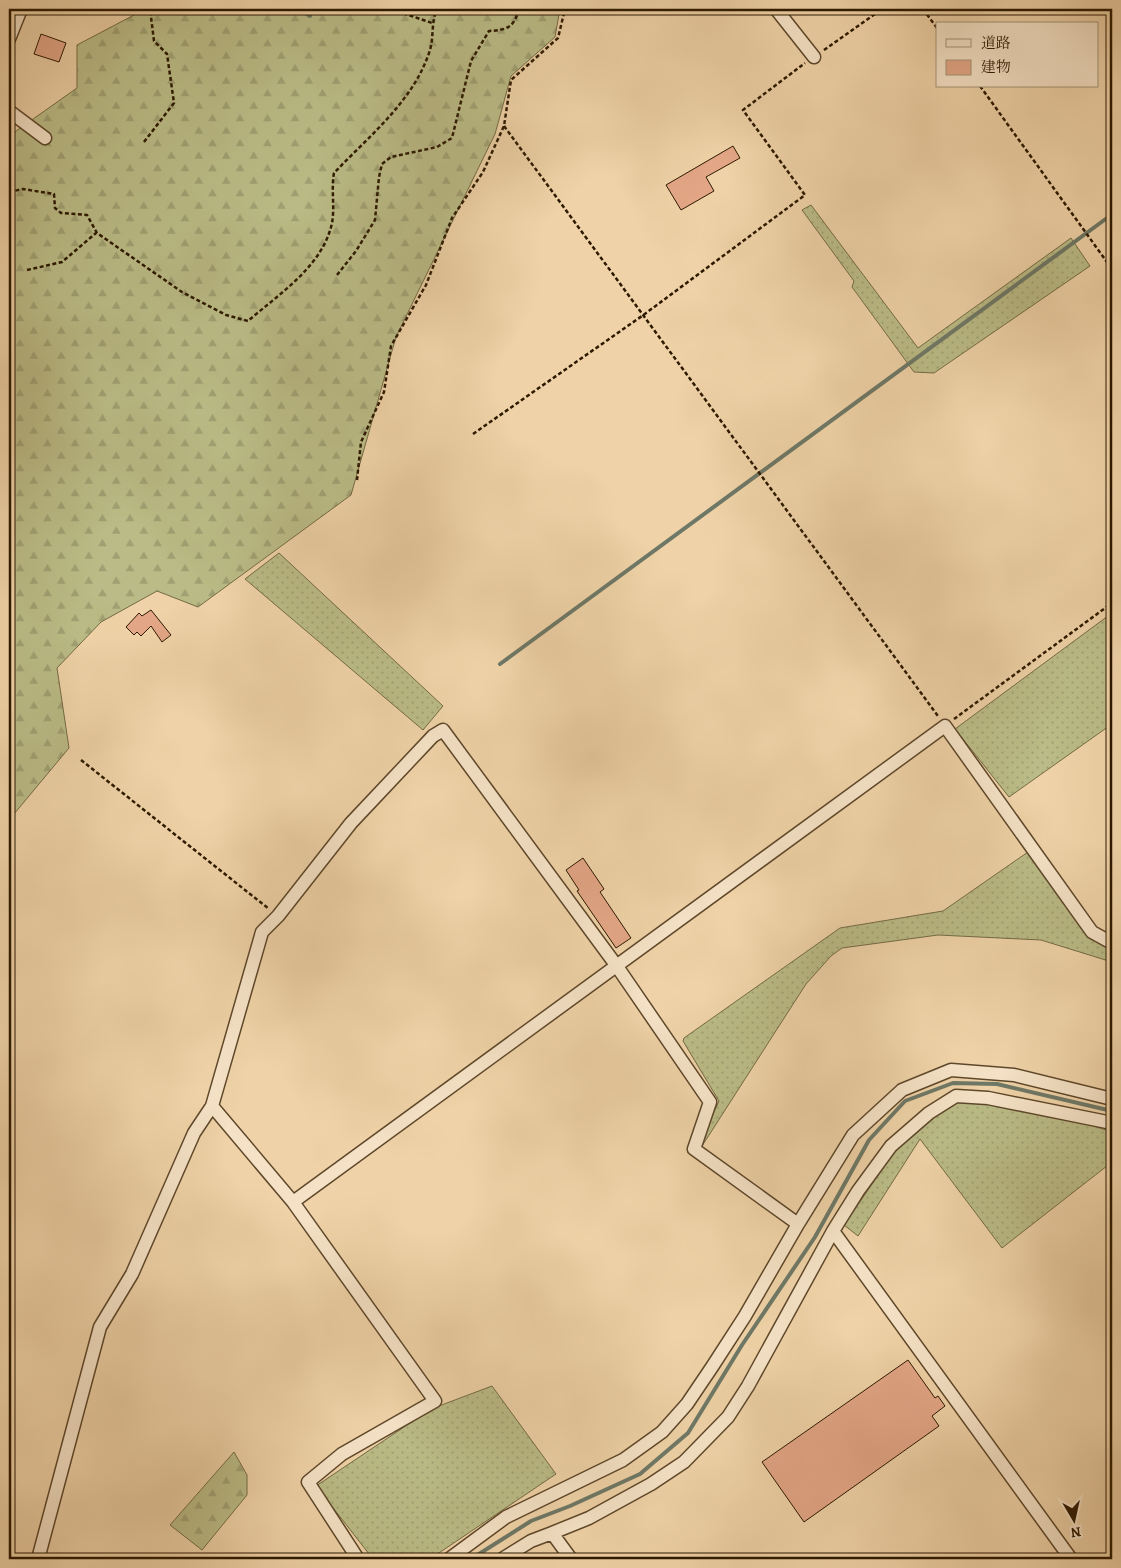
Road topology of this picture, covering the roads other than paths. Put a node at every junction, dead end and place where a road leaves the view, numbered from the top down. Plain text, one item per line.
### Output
1 (20, 9) edge
2 (776, 9) edge
3 (9, 40) edge
4 (814, 57) road end
5 (9, 111) edge
6 (45, 138) dead end
7 (1112, 944) edge
8 (616, 965) junction
9 (1112, 1099) edge
10 (212, 1106) junction
11 (1112, 1123) edge
12 (293, 1202) junction
13 (798, 1224) junction
14 (833, 1231) junction
15 (552, 1533) junction
16 (38, 1559) edge
17 (358, 1559) edge
18 (449, 1559) edge
19 (502, 1559) edge
20 (571, 1559) edge
21 (1071, 1559) edge

1 - 3 street
2 - 4 street
5 - 6 street
7 - 8 street
8 - 10 street
8 - 12 street
8 - 13 street
9 - 13 street
10 - 12 street
10 - 16 street
11 - 14 street
12 - 17 street
13 - 18 street
14 - 15 street
14 - 21 street
15 - 19 street
15 - 20 street

